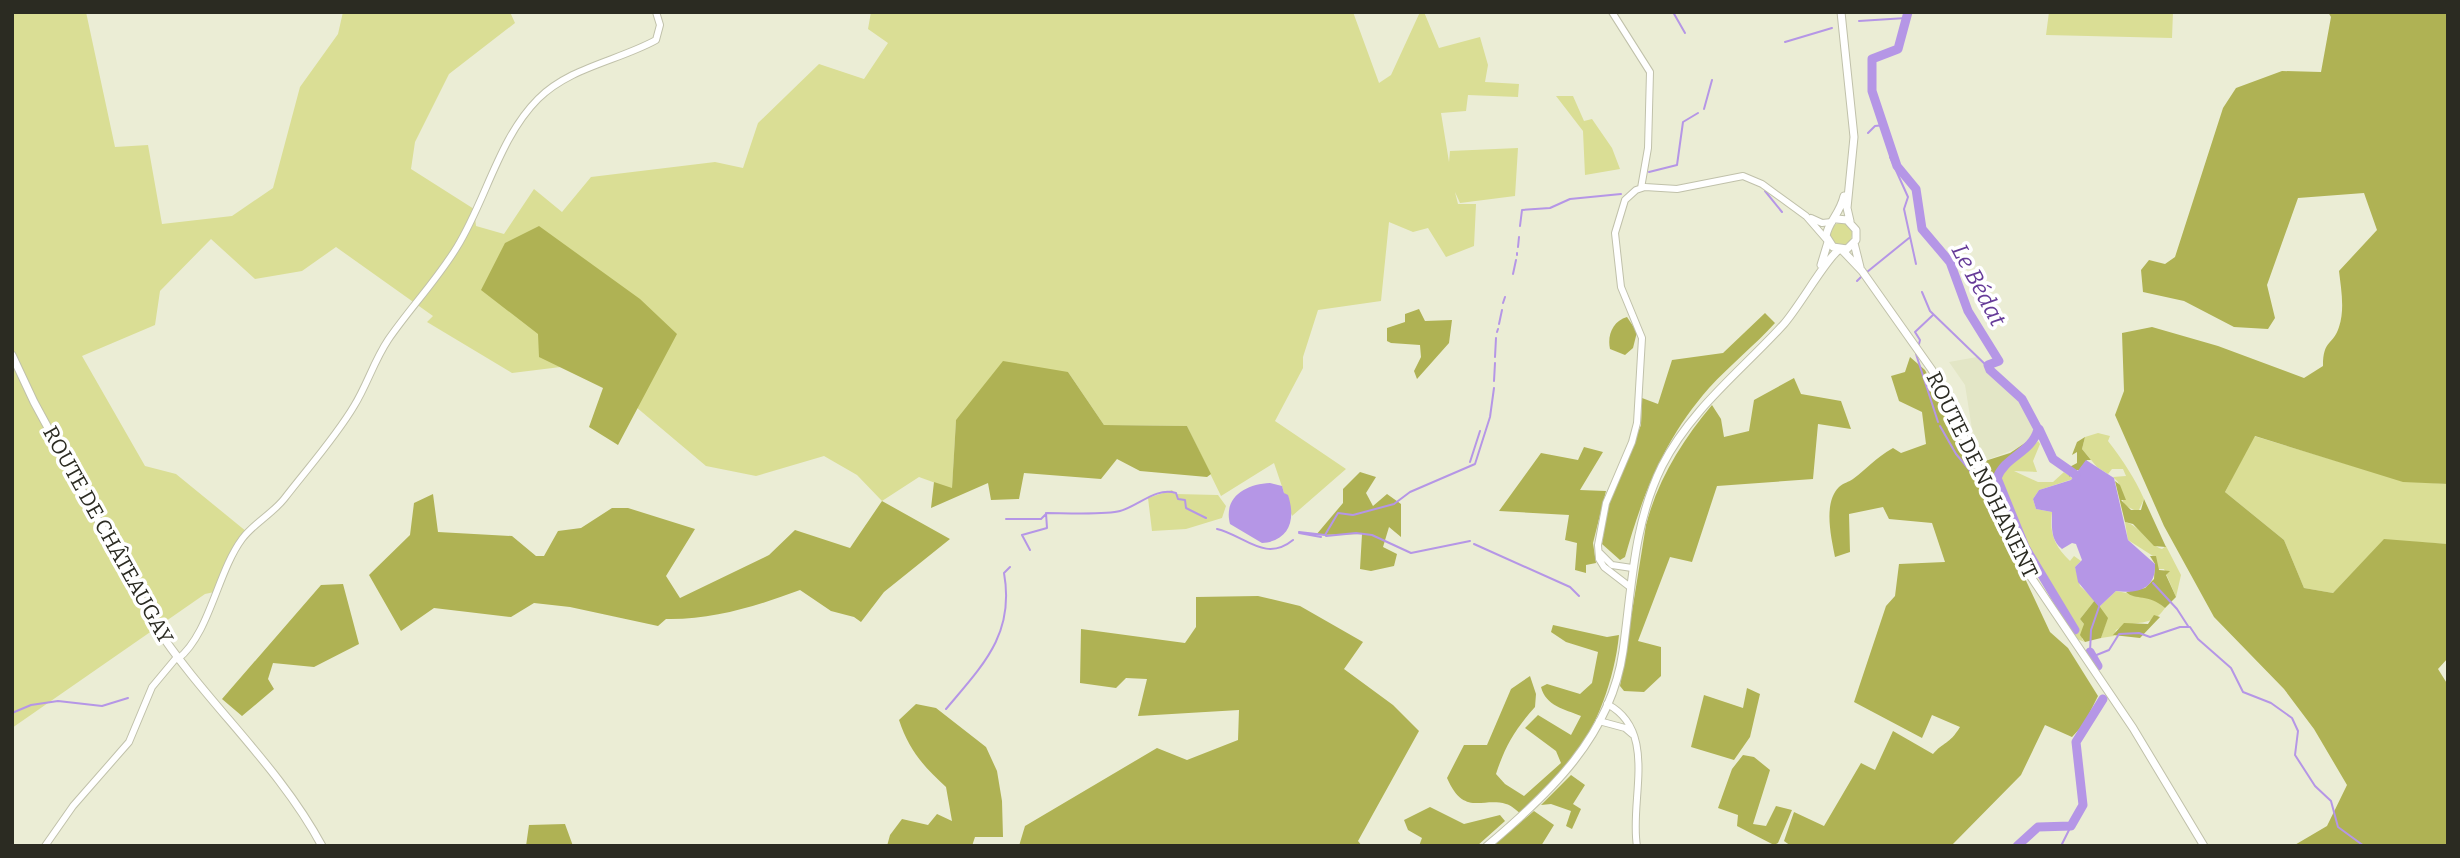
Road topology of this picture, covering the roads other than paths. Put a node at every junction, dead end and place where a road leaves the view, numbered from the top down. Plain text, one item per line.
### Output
1 (656, 12) edge
2 (1612, 12) edge
3 (1842, 12) edge
4 (1850, 110) junction
5 (1641, 188) junction
6 (1805, 216) junction
7 (1834, 221) junction
8 (1850, 221) junction
9 (1828, 241) junction
10 (1854, 243) junction
11 (1841, 250) junction
12 (1862, 271) junction
13 (1807, 295) junction
14 (12, 355) edge
15 (1598, 550) junction
16 (1632, 568) junction
17 (1630, 587) junction
18 (177, 658) junction
19 (1608, 704) junction
20 (1599, 721) junction
21 (1635, 738) junction
22 (46, 846) edge
23 (321, 846) edge
24 (1487, 846) edge
25 (1637, 846) edge
26 (2204, 846) edge

1 - 18 street
2 - 5 street
3 - 4 main road
4 - 7 main road
4 - 8 main road
5 - 6 street
5 - 15 street
6 - 7 street
6 - 9 street
7 - 8 main road
7 - 9 main road
8 - 10 main road
9 - 11 main road
9 - 13 main road
10 - 11 main road
10 - 12 main road, ROUTE DE NOHANENT
11 - 12 main road, ROUTE DE NOHANENT
11 - 13 main road
12 - 26 main road, ROUTE DE NOHANENT
13 - 16 main road
14 - 18 main road, ROUTE DE CHÂTEAUGAY
15 - 16 street
15 - 17 street
16 - 17 main road
17 - 19 main road
18 - 22 street, ROUTE DE CHÂTEAUGAY
18 - 23 main road
19 - 20 main road
19 - 21 street
20 - 21 street
20 - 24 main road
21 - 25 street

